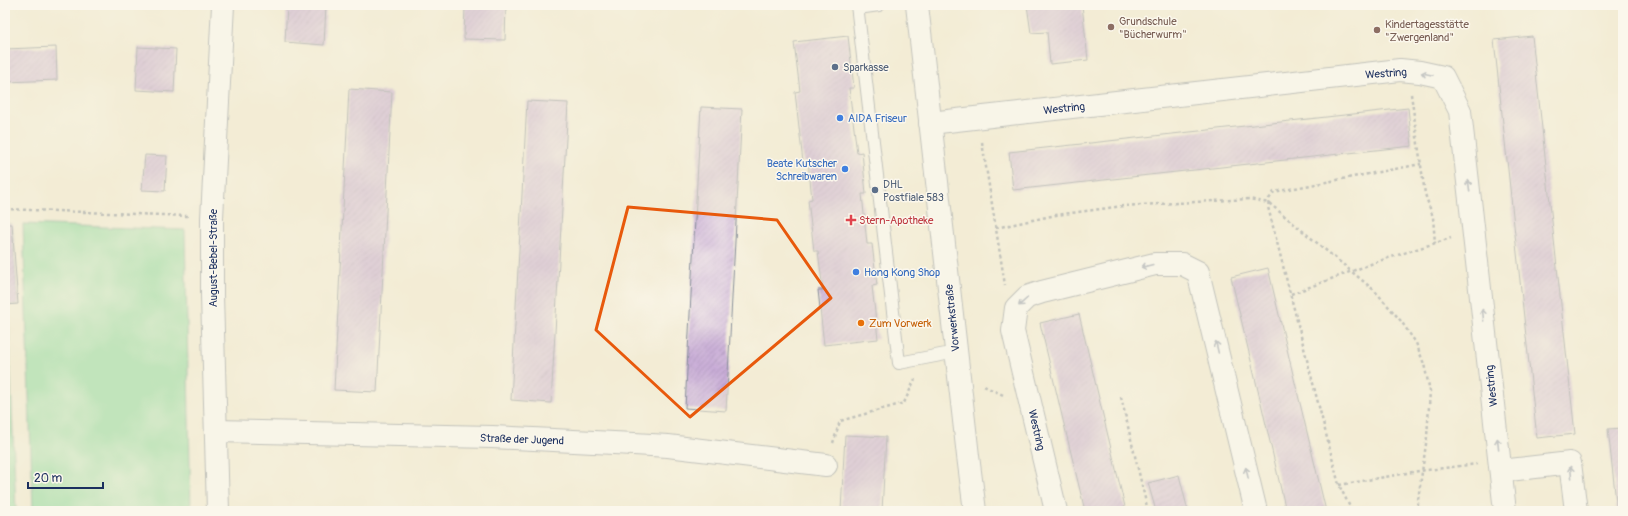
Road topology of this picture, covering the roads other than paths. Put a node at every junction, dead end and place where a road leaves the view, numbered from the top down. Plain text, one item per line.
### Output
1 (223, 5) edge
2 (879, 5) edge
3 (917, 5) edge
4 (858, 7) edge
5 (930, 123) junction
6 (957, 363) junction
7 (216, 431) junction
8 (826, 466) road end
9 (1500, 466) junction
10 (218, 511) edge
11 (975, 511) edge
12 (1056, 511) edge
13 (1256, 511) edge
14 (1505, 511) edge
15 (1576, 511) edge

1 - 7 street, August-Bebel-Straße
2 - 4 lane
3 - 5 street, Vorwerkstraße
4 - 6 lane
5 - 6 street, Vorwerkstraße
9 -> 5 street, Westring
6 - 11 street, Vorwerkstraße
7 - 8 street, Straße der Jugend
7 - 10 street, August-Bebel-Straße
9 - 14 street, Westring
15 -> 9 street
13 -> 12 street, Westring

